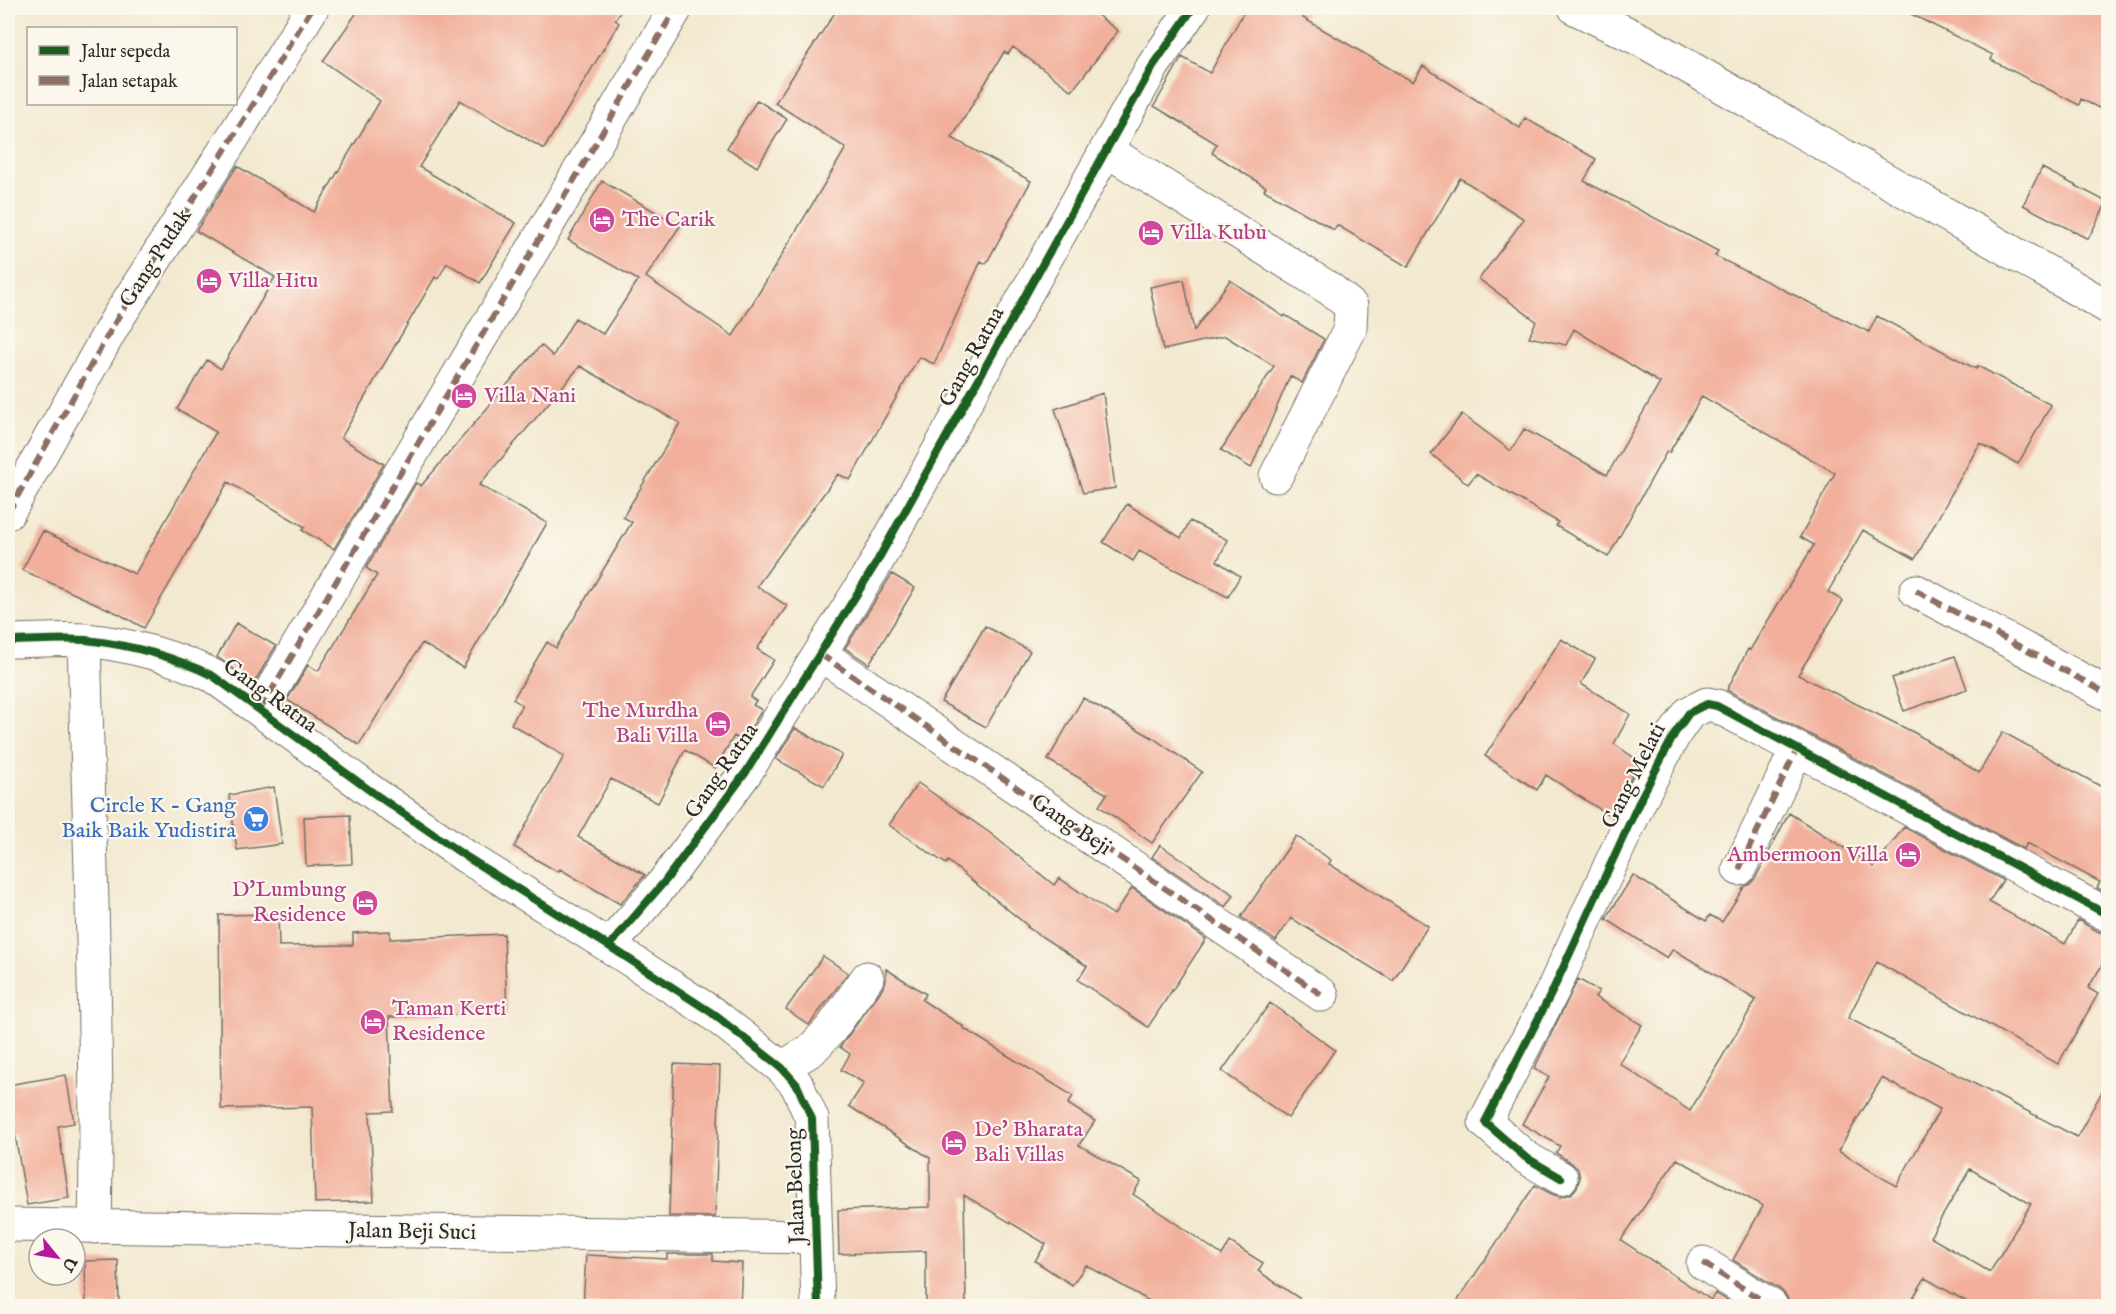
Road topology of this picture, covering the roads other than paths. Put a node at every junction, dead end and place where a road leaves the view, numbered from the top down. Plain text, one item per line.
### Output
1 (312, 8) edge
2 (676, 8) edge
3 (1193, 8) edge
4 (1575, 8) edge
5 (1106, 150) junction
6 (2109, 307) edge
7 (1276, 476) dead end
8 (8, 513) edge
9 (1916, 591) dead end
10 (84, 640) junction
11 (8, 641) edge
12 (820, 654) junction
13 (2109, 694) edge
14 (261, 711) junction
15 (1797, 749) junction
16 (1739, 869) dead end
17 (2109, 915) edge
18 (609, 946) junction
19 (867, 978) dead end
20 (1322, 995) dead end
21 (782, 1068) junction
22 (1561, 1178) dead end
23 (8, 1225) edge
24 (95, 1227) junction
25 (816, 1237) junction
26 (1703, 1263) dead end
27 (818, 1306) edge
28 (1771, 1306) edge

1 - 8 street, Gang Pudak
2 - 14 street
3 - 5 street, Gang Ratna
4 - 6 street
5 - 7 street
5 - 12 street, Gang Ratna
9 - 13 street
10 - 11 street, Gang Ratna
10 - 14 street, Gang Ratna
10 - 24 street
12 - 18 street, Gang Ratna
12 - 20 street, Gang Beji
14 - 18 street, Gang Ratna
15 - 16 street
15 - 17 street, Gang Melati
15 - 22 street, Gang Melati
18 - 21 street, Jalan Belong
19 - 21 street
21 - 25 street, Jalan Belong
23 - 24 street, Jalan Beji Suci
24 - 25 street, Jalan Beji Suci
25 - 27 street, Jalan Belong
26 - 28 street

